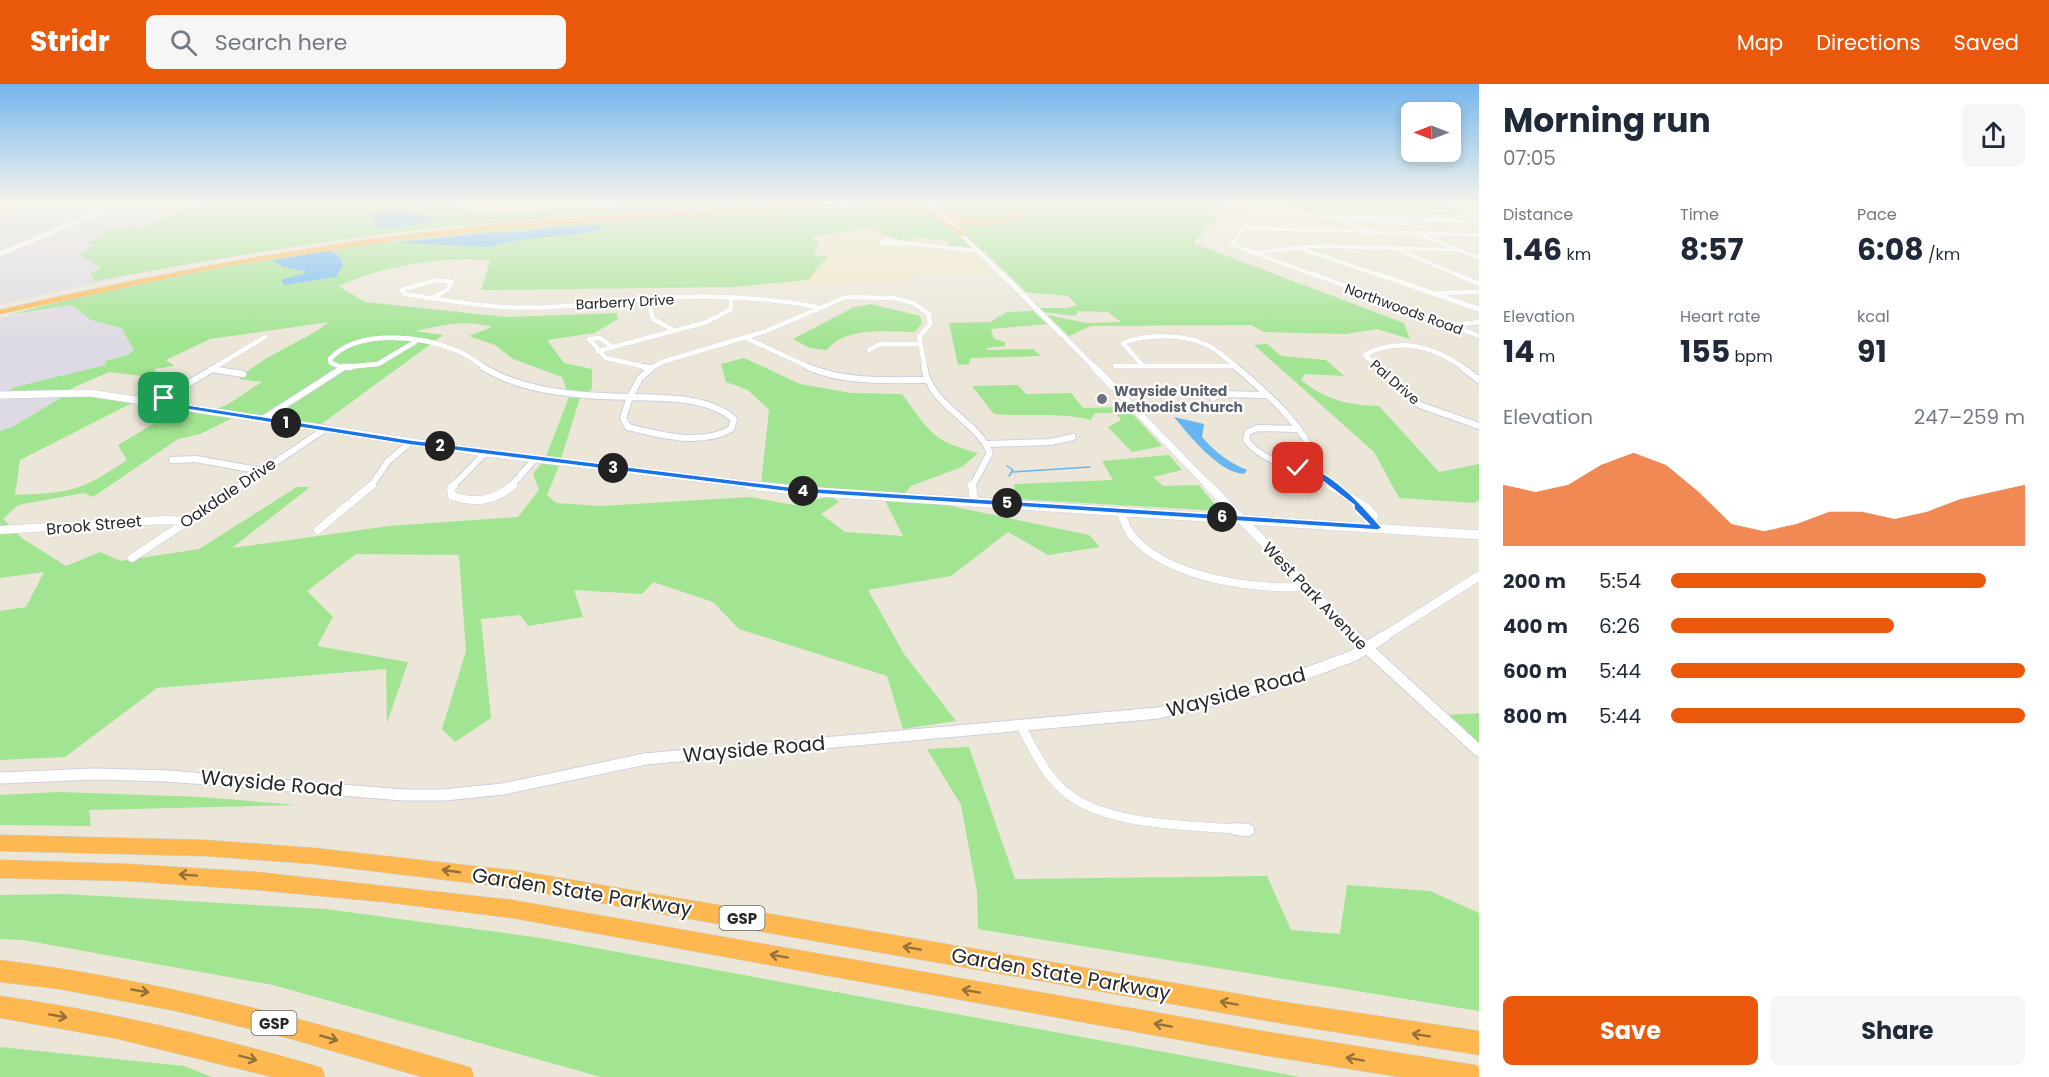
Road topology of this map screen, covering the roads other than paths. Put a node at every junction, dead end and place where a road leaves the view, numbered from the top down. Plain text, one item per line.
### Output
1 (296, 249) edge
2 (321, 249) edge
3 (963, 249) edge
4 (1244, 249) edge
5 (1285, 249) edge
6 (1301, 249) edge
7 (1398, 249) edge
8 (1437, 249) edge
9 (1458, 250) joint
10 (979, 251) joint
11 (1251, 253) junction
12 (1479, 258) edge
13 (1479, 284) edge
14 (1479, 292) edge
15 (1432, 293) junction
16 (731, 297) junction
17 (432, 298) junction
18 (647, 299) junction
19 (0, 307) edge
20 (817, 308) junction
21 (1479, 309) edge
22 (0, 312) edge
23 (1479, 322) edge
24 (1450, 326) junction
25 (675, 331) junction
26 (1479, 336) edge
27 (265, 337) dead end
28 (746, 338) junction
29 (416, 342) junction
30 (920, 344) junction
31 (612, 347) junction
32 (869, 350) dead end
33 (598, 351) junction
34 (1115, 366) dead end
35 (1143, 366) junction
36 (1232, 366) junction
37 (345, 367) junction
38 (650, 368) junction
39 (211, 369) junction
40 (243, 374) dead end
41 (927, 380) junction
42 (1479, 380) edge
43 (0, 395) edge
44 (1267, 395) junction
45 (630, 398) junction
46 (1213, 399) dead end
47 (156, 402) junction
48 (263, 419) junction
49 (1479, 426) edge
50 (325, 429) junction
51 (1296, 429) junction
52 (1073, 437) dead end
53 (411, 442) junction
54 (987, 444) junction
55 (485, 453) junction
56 (535, 459) junction
57 (172, 460) dead end
58 (1311, 469) junction
59 (262, 471) junction
60 (974, 501) junction
61 (1120, 511) junction
62 (1241, 519) junction
63 (187, 520) junction
64 (1378, 528) junction
65 (0, 530) edge
66 (318, 530) dead end
67 (1479, 535) edge
68 (132, 558) dead end
69 (1479, 576) edge
70 (1306, 587) junction
71 (1366, 649) junction
72 (1021, 726) junction
73 (1479, 752) edge
74 (0, 778) edge
75 (1248, 830) dead end
76 (0, 843) edge
77 (0, 869) edge
78 (0, 971) edge
79 (0, 1007) edge
80 (1479, 1043) edge
81 (313, 1077) edge
82 (462, 1077) edge
83 (1475, 1077) edge

1 - 19 highway
2 - 22 highway
3 - 10 street
4 - 11 street, Northwoods Road
5 - 11 street
6 - 15 street
7 - 13 street
8 - 9 street
9 - 12 street
10 - 62 street, West Park Avenue
11 - 24 street, Northwoods Road
14 - 15 street
15 - 21 street
16 - 18 street, Barberry Drive
16 - 20 street, Barberry Drive
16 - 25 street
17 - 17 street, Barberry Drive
17 - 18 street, Barberry Drive
18 - 25 street
20 - 28 street
20 - 30 street
23 - 24 street
24 - 26 street, Northwoods Road
25 - 31 street
27 - 39 street
28 - 38 street
28 - 41 street
29 - 37 street
29 - 37 street
29 - 45 street
30 - 32 street
30 - 41 street
31 - 33 street
31 - 33 street
33 - 38 street
34 - 35 street
35 - 36 street
35 - 36 street
36 - 44 street
37 - 48 street
38 - 45 street
39 - 40 street
39 - 47 street
41 - 54 street
42 - 49 street, Pal Drive
43 - 47 street
44 - 46 street
44 - 51 street
45 - 45 street
47 - 48 street
48 - 50 street
50 - 53 street
50 - 59 street, Oakdale Drive
51 - 58 street
51 - 58 street
52 - 54 street
53 - 55 street
53 - 66 street
54 - 60 street
55 - 56 street
55 - 56 street
56 - 60 street
57 - 59 street
58 - 64 street
59 - 63 street, Oakdale Drive
60 - 61 street
61 - 62 street
61 - 70 street
62 - 64 street
62 - 70 street, West Park Avenue
63 - 65 street, Brook Street
63 - 68 street, Oakdale Drive
64 - 67 street
69 - 71 street, Wayside Road
70 - 71 street, West Park Avenue
71 - 72 street, Wayside Road
71 - 73 street, West Park Avenue
72 - 74 street, Wayside Road
72 - 75 street
80 -> 76 highway, Garden State Parkway / GSP
83 -> 77 highway, Garden State Parkway / GSP
78 -> 82 highway, GSP
79 -> 81 highway, GSP

